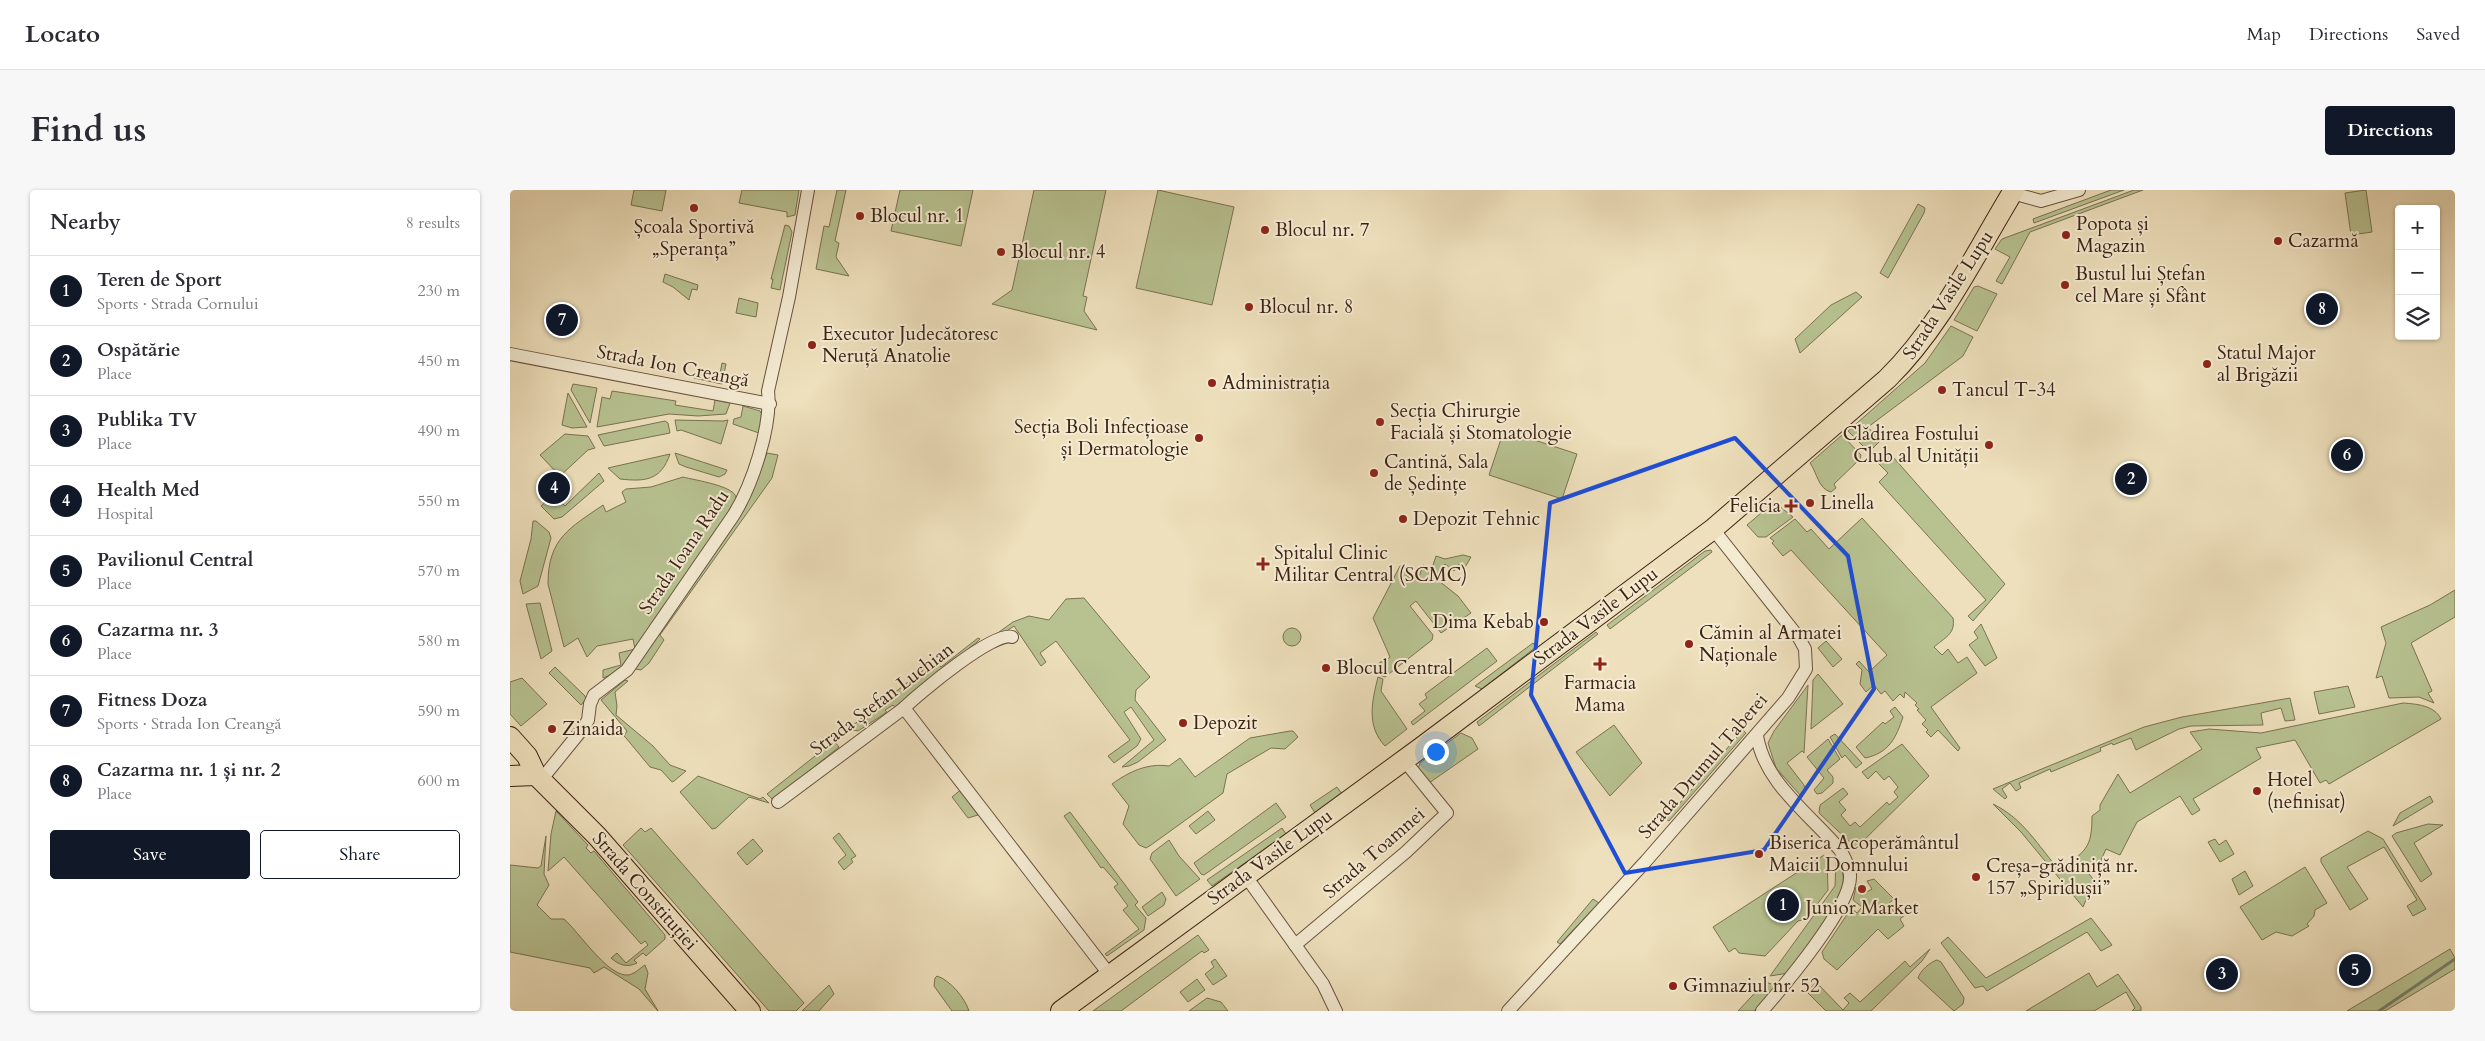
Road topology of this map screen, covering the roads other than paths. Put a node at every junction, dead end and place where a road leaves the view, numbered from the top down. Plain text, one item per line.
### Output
1 (808, 190) edge
2 (2079, 190) edge
3 (2013, 191) edge
4 (510, 354) edge
5 (770, 404) junction
6 (1713, 529) junction
7 (1012, 637) dead end
8 (904, 708) junction
9 (510, 736) edge
10 (1757, 736) junction
11 (1404, 760) junction
12 (510, 776) edge
13 (539, 778) junction
14 (778, 802) dead end
15 (1245, 875) junction
16 (1295, 945) junction
17 (1109, 974) junction
18 (750, 1011) edge
19 (1061, 1011) edge
20 (1336, 1011) edge
21 (1508, 1011) edge
22 (1762, 1011) edge

1 - 5 street, Strada Ioana Radu
2 - 3 street
3 - 6 main road, Strada Vasile Lupu
4 - 5 street, Strada Ion Creangă
5 - 13 street, Strada Ioana Radu
6 - 10 street, Strada Drumul Taberei
6 - 11 main road, Strada Vasile Lupu
7 - 8 street, Strada Ștefan Luchian
8 - 14 street, Strada Ștefan Luchian
8 - 17 street
9 - 13 main road, Strada Constituției
10 - 21 street, Strada Drumul Taberei
10 - 22 street
11 - 15 main road, Strada Vasile Lupu
11 - 16 street, Strada Toamnei
12 - 13 main road
13 - 18 main road, Strada Constituției
15 - 16 street
15 - 17 main road, Strada Vasile Lupu
16 - 20 street
17 - 19 main road, Strada Vasile Lupu

